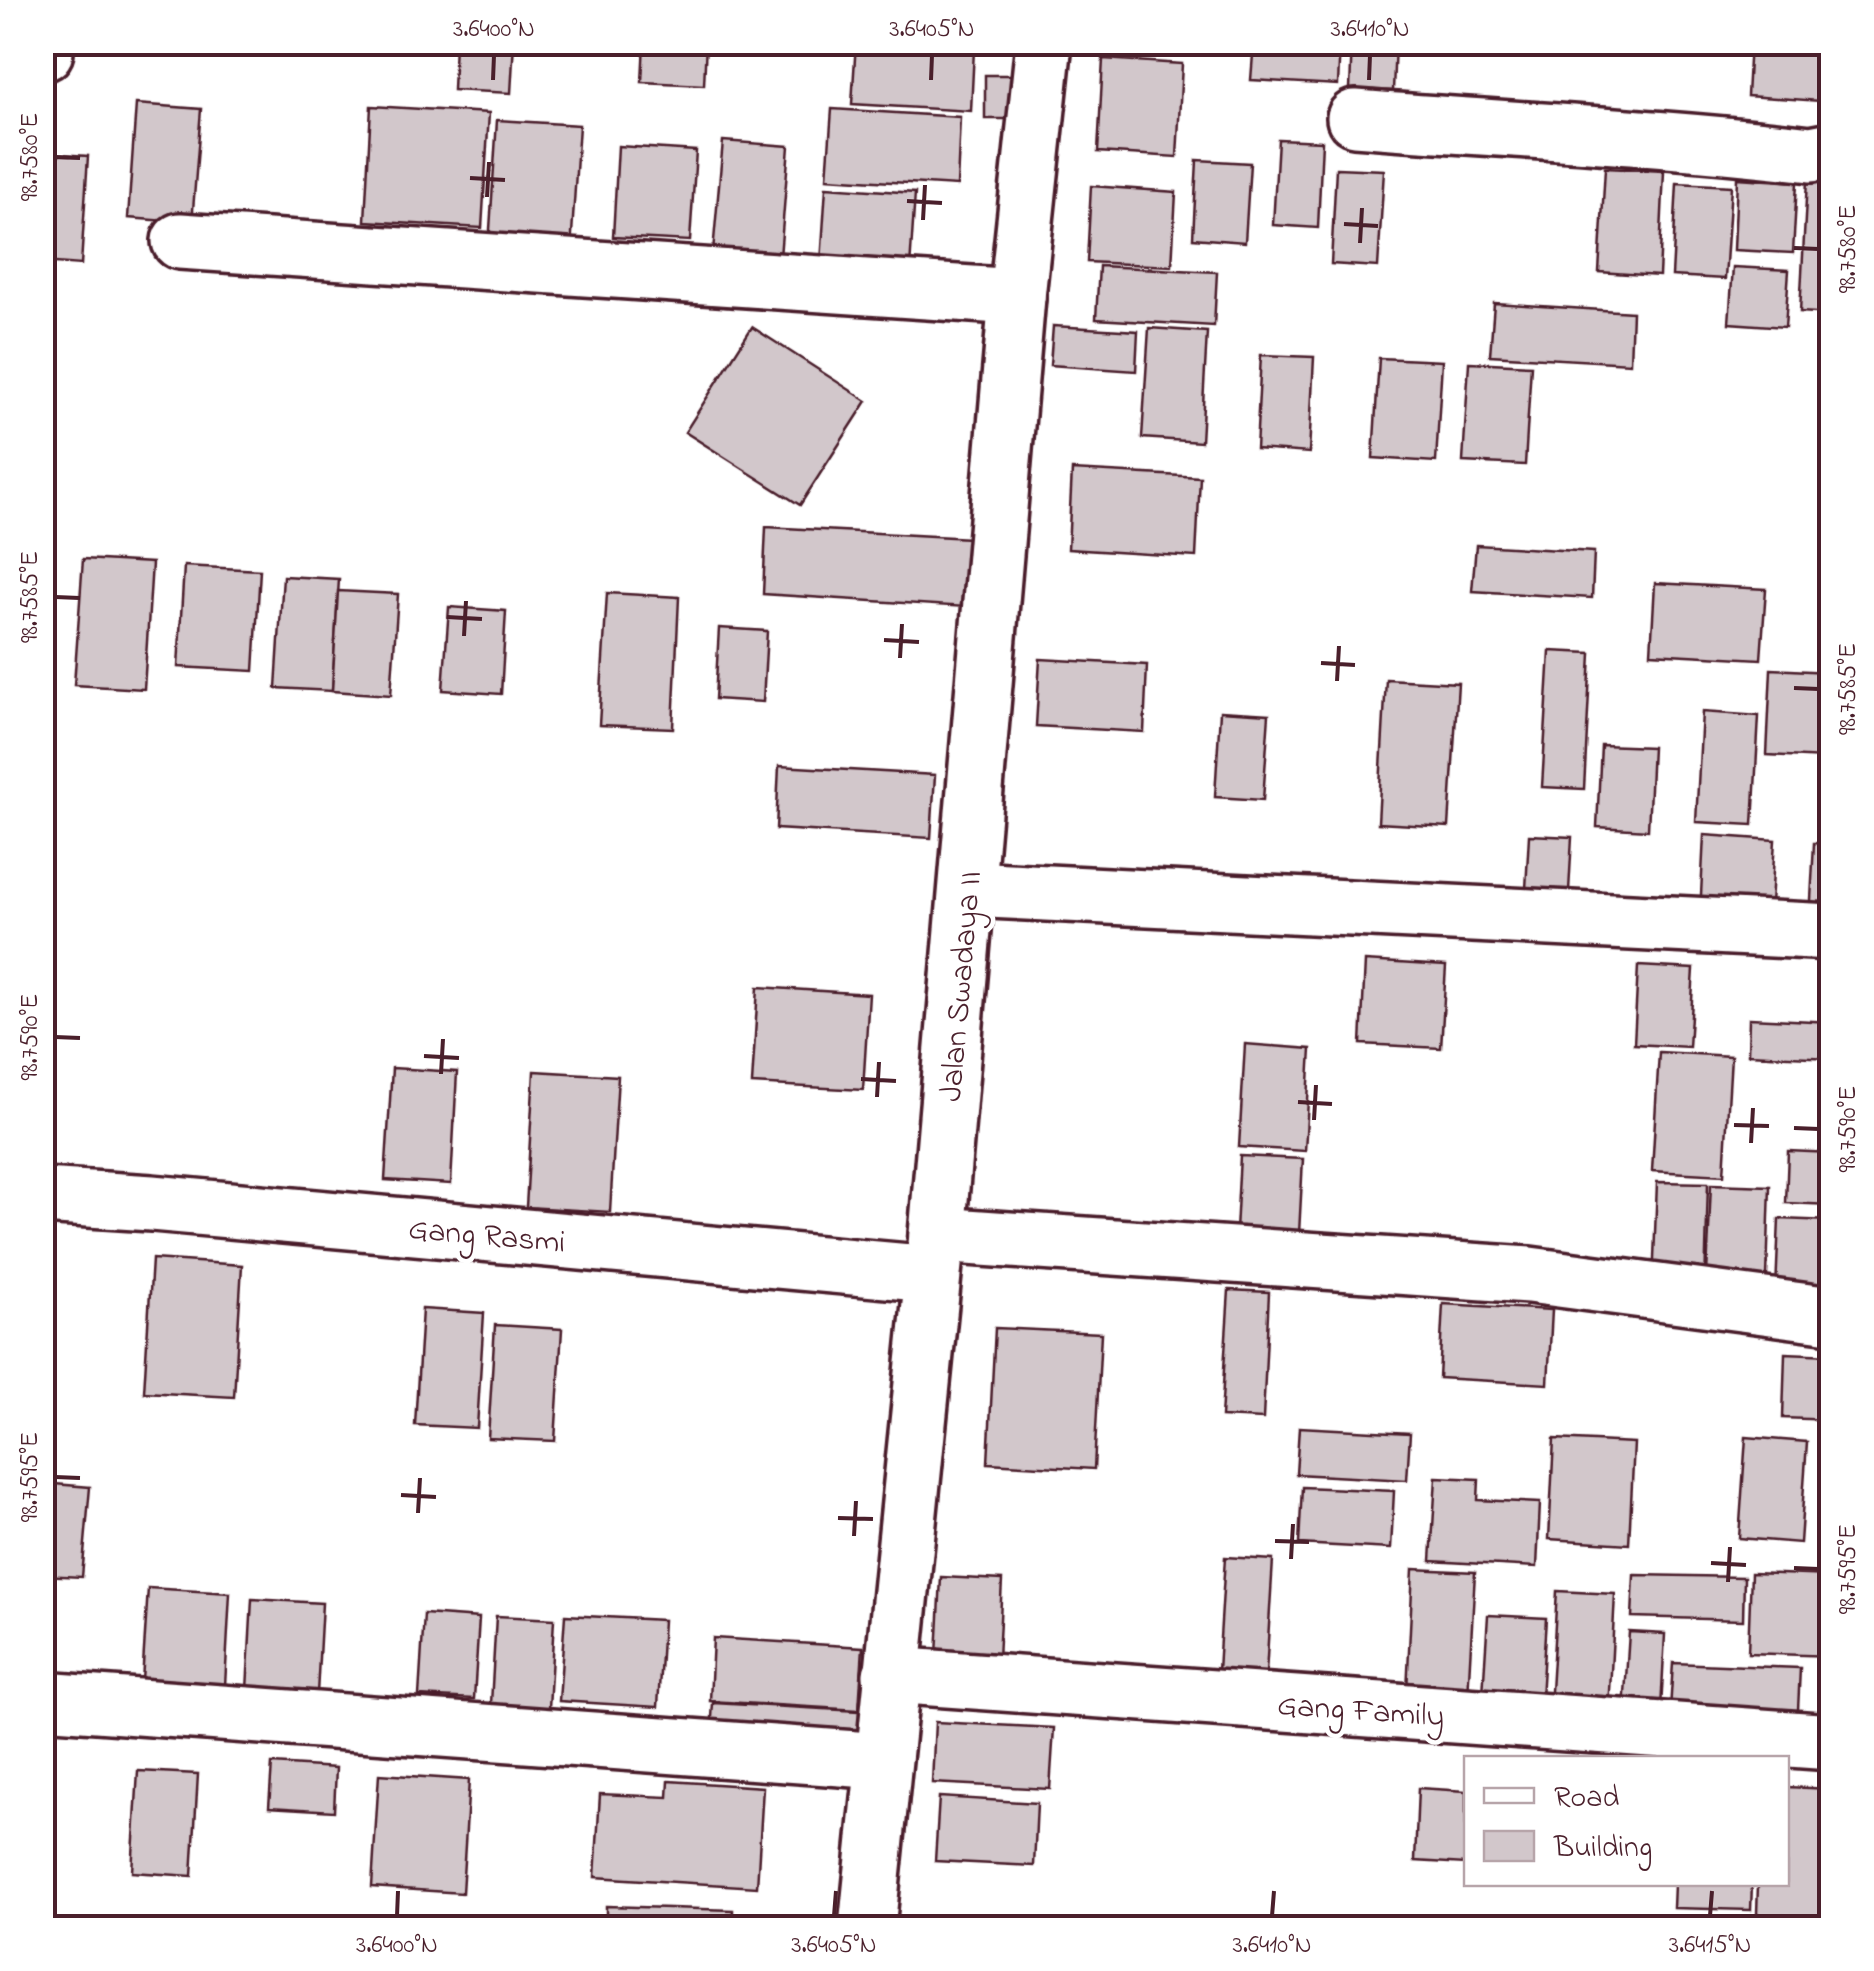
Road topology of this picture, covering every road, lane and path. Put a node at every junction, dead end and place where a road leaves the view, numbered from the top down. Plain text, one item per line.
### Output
1 (1044, 42) edge
2 (1355, 118) dead end
3 (1832, 150) edge
4 (180, 241) dead end
5 (1018, 297) junction
6 (968, 889) junction
7 (1832, 932) edge
8 (42, 1196) edge
9 (934, 1255) junction
10 (1832, 1315) edge
11 (891, 1675) junction
12 (42, 1700) edge
13 (1832, 1742) edge
14 (883, 1761) junction
15 (867, 1928) edge

1 - 5 street, Jalan Swadaya II
2 - 3 street
4 - 5 street
5 - 6 street, Jalan Swadaya II
6 - 7 street
6 - 9 street, Jalan Swadaya II
8 - 9 street, Gang Rasmi
9 - 10 street, Gang Rasmi
9 - 11 street, Jalan Swadaya II
11 - 13 street, Gang Family
11 - 14 street, Jalan Swadaya II
12 - 14 street
14 - 15 street, Jalan Swadaya II

